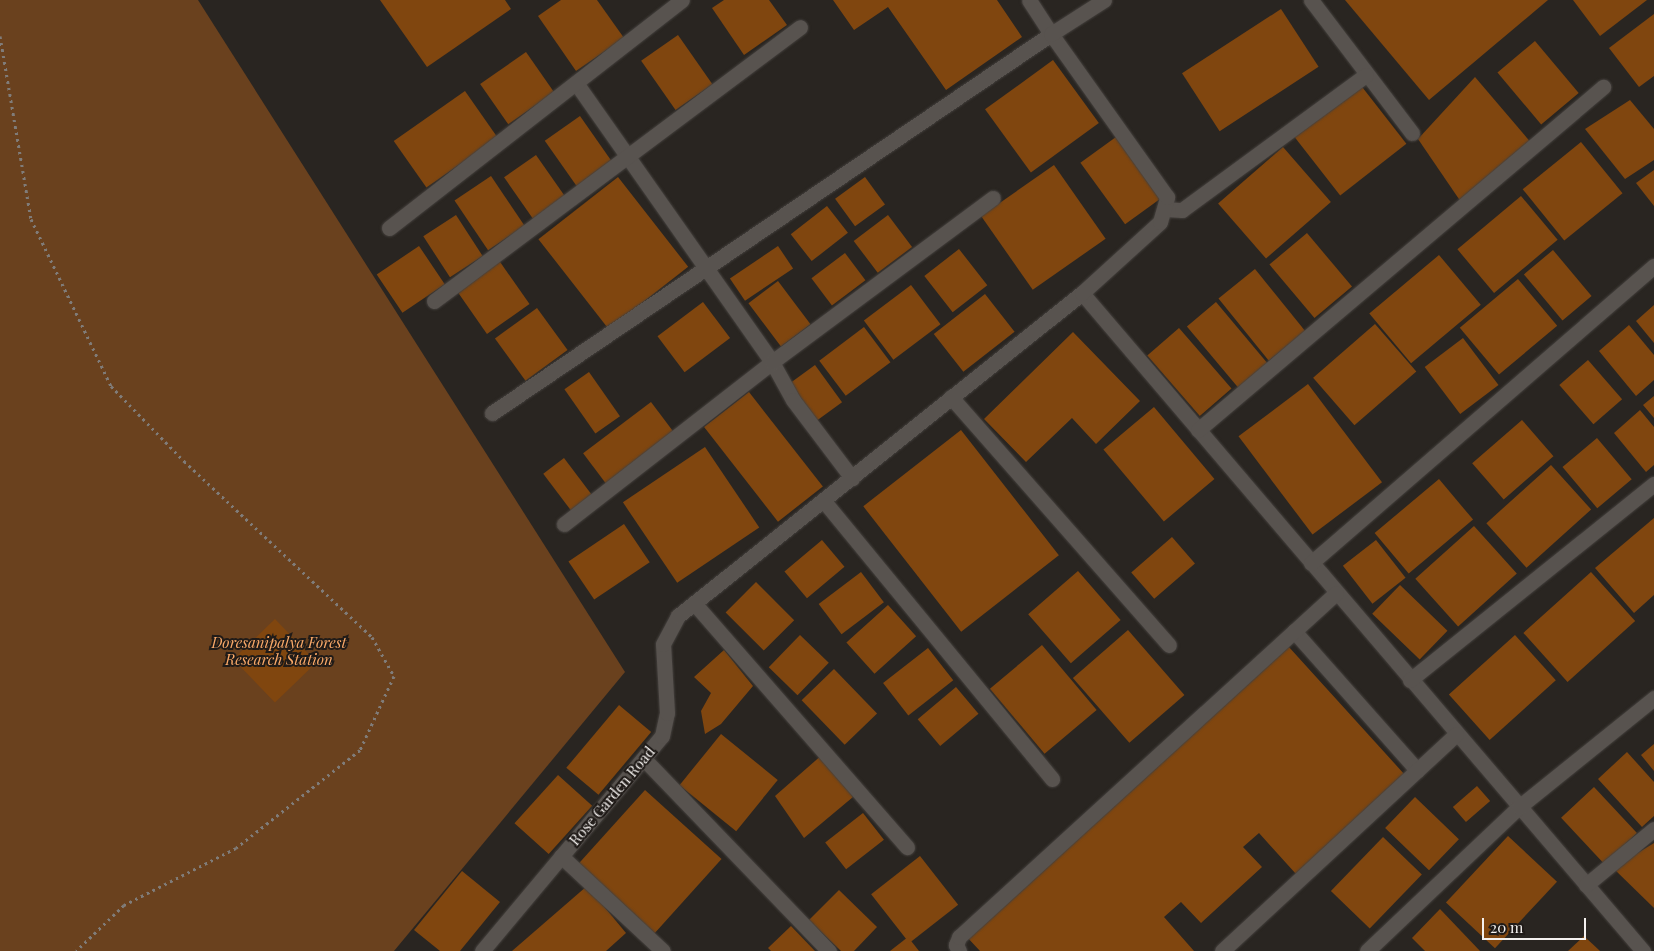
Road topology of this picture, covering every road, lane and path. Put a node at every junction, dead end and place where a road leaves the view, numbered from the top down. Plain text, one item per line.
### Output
1 (682, 0) edge
2 (1029, 0) edge
3 (1104, 0) edge
4 (1311, 0) edge
5 (800, 27) dead end
6 (1051, 34) junction
7 (0, 36) edge
8 (1366, 75) junction
9 (576, 83) junction
10 (1604, 87) dead end
11 (1412, 133) dead end
12 (628, 156) junction
13 (993, 198) dead end
14 (1166, 209) junction
15 (389, 228) dead end
16 (1654, 266) edge
17 (707, 267) junction
18 (1082, 293) junction
19 (434, 301) dead end
20 (772, 362) junction
21 (951, 397) junction
22 (492, 414) dead end
23 (1198, 430) junction
24 (852, 478) junction
25 (1654, 484) edge
26 (823, 500) junction
27 (564, 524) dead end
28 (1312, 563) junction
29 (1336, 592) junction
30 (694, 603) junction
31 (1294, 631) junction
32 (1169, 645) dead end
33 (1410, 680) junction
34 (1654, 698) edge
35 (1456, 734) junction
36 (644, 759) junction
37 (1417, 770) junction
38 (1052, 779) dead end
39 (1519, 806) junction
40 (1654, 829) edge
41 (907, 847) dead end
42 (561, 856) junction
43 (1586, 884) junction
44 (76, 951) edge
45 (482, 951) edge
46 (663, 951) edge
47 (829, 951) edge
48 (959, 951) edge
49 (1222, 951) edge
50 (1367, 951) edge
51 (1643, 951) edge

1 - 9 street
2 - 6 street
3 - 6 street
4 - 8 street
5 - 12 street
6 - 14 street
6 - 17 street
7 - 44 path
8 - 11 street
8 - 14 street
9 - 12 street
9 - 15 street
10 - 23 street
12 - 17 street
12 - 19 street
13 - 20 street
14 - 18 street
16 - 28 street
17 - 20 street
17 - 22 street
18 - 21 street
18 - 23 street
20 - 24 street
20 - 27 street
21 - 24 street
21 - 32 street
23 - 28 street
24 - 26 street
25 - 33 street
26 - 30 street
26 - 38 street
28 - 29 street
29 - 31 street
29 - 33 street
30 - 36 street, Rose Garden Road
30 - 41 street
31 - 37 street
31 - 48 street
33 - 35 street
34 - 39 street
35 - 37 street
35 - 39 street
36 - 42 street, Rose Garden Road
36 - 47 street
37 - 49 street
39 - 43 street
39 - 50 street
40 - 43 street
42 - 45 street, Rose Garden Road
42 - 46 street
43 - 51 street

